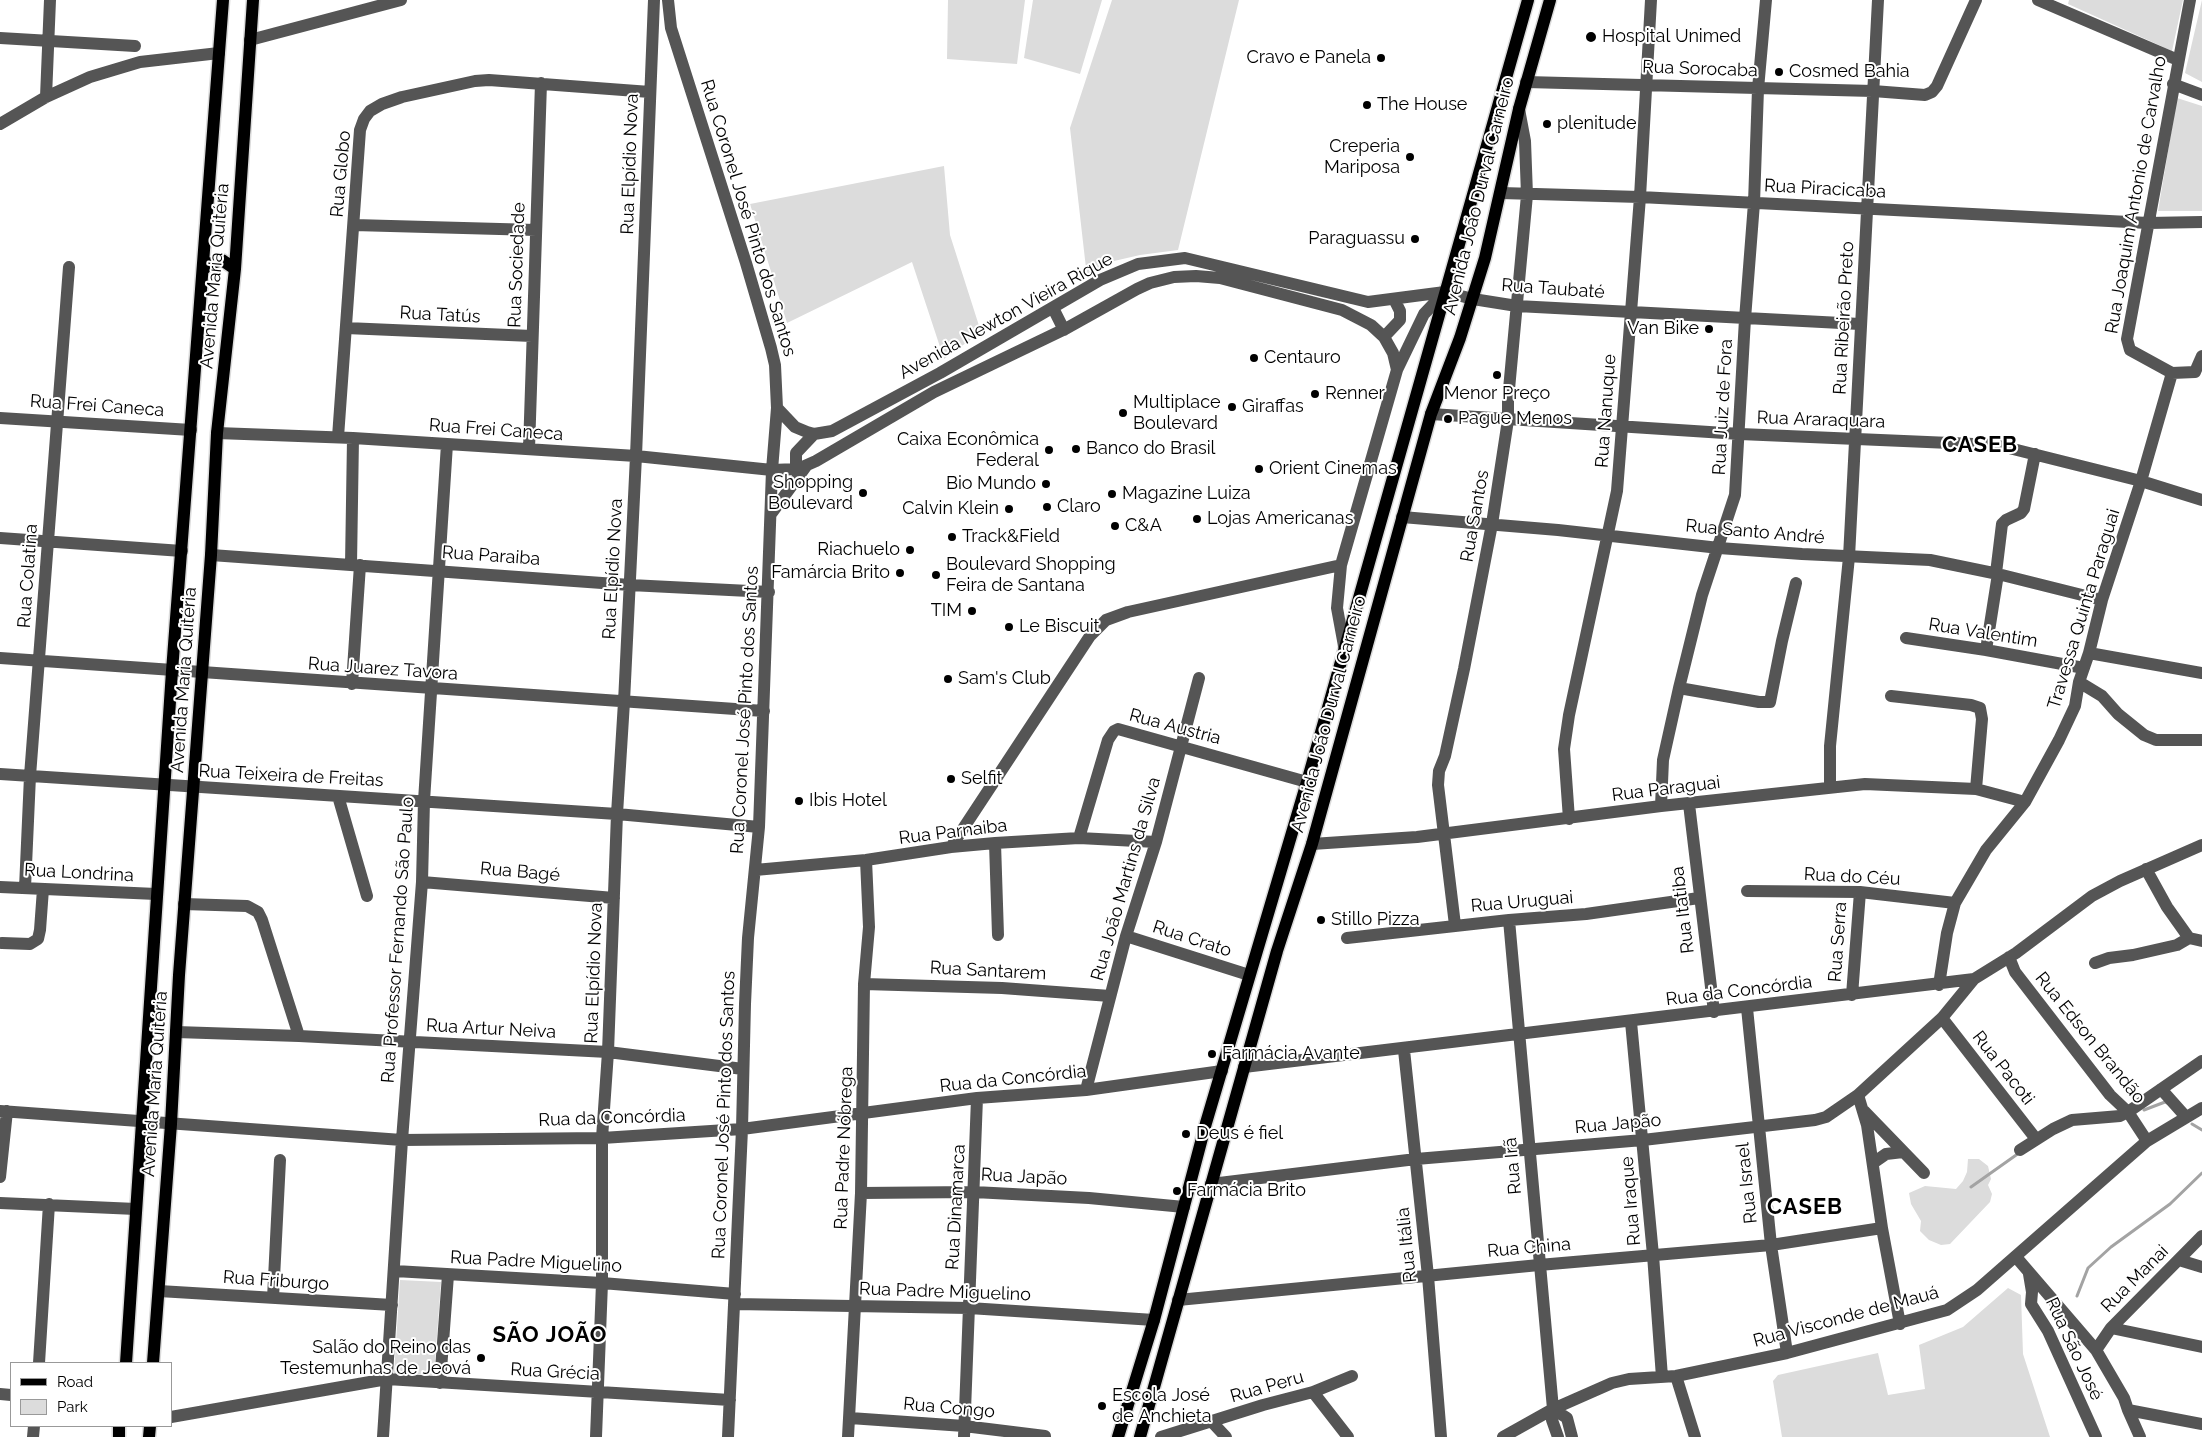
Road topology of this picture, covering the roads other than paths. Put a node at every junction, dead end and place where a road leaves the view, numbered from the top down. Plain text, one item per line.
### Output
1 (50, 0) edge
2 (223, 0) edge
3 (253, 0) edge
4 (401, 0) edge
5 (654, 0) edge
6 (668, 0) edge
7 (1528, 0) edge
8 (1550, 0) edge
9 (1651, 0) edge
10 (1766, 0) edge
11 (1878, 0) edge
12 (1976, 0) edge
13 (2038, 0) edge
14 (2190, 0) edge
15 (0, 38) edge
16 (250, 40) junction
17 (48, 41) junction
18 (135, 46) dead end
19 (219, 53) junction
20 (2178, 60) junction
21 (1526, 82) junction
22 (541, 83) junction
23 (2173, 84) junction
24 (1646, 85) junction
25 (1758, 89) junction
26 (1873, 91) junction
27 (650, 92) junction
28 (2202, 95) edge
29 (46, 98) junction
30 (1519, 109) junction
31 (0, 124) edge
32 (1501, 193) junction
33 (1527, 195) junction
34 (1640, 197) junction
35 (1754, 203) junction
36 (1868, 209) junction
37 (2202, 222) edge
38 (2148, 223) junction
39 (354, 225) junction
40 (536, 230) junction
41 (69, 267) dead end
42 (235, 269) junction
43 (203, 270) junction
44 (1444, 292) junction
45 (1394, 299) junction
46 (1473, 299) junction
47 (1517, 306) junction
48 (1052, 308) junction
49 (1631, 312) junction
50 (1745, 319) junction
51 (1860, 324) junction
52 (346, 328) junction
53 (1064, 330) junction
54 (532, 336) junction
55 (1384, 337) junction
56 (2202, 356) edge
57 (1397, 370) junction
58 (2172, 373) junction
59 (777, 408) junction
60 (1432, 414) junction
61 (0, 418) edge
62 (1508, 420) junction
63 (56, 421) junction
64 (1624, 425) junction
65 (191, 430) junction
66 (217, 432) junction
67 (814, 434) junction
68 (1740, 434) junction
69 (338, 437) junction
70 (353, 438) junction
71 (1854, 439) junction
72 (447, 444) junction
73 (528, 449) junction
74 (2035, 454) junction
75 (636, 456) junction
76 (803, 467) junction
77 (772, 470) junction
78 (2141, 481) junction
79 (2202, 500) edge
80 (771, 514) junction
81 (1402, 516) junction
82 (1492, 524) junction
83 (1609, 536) junction
84 (0, 538) edge
85 (48, 542) junction
86 (1719, 548) junction
87 (182, 551) junction
88 (211, 555) junction
89 (1849, 556) junction
90 (355, 565) junction
91 (1341, 565) junction
92 (440, 570) junction
93 (1997, 573) junction
94 (1796, 583) dead end
95 (630, 585) junction
96 (769, 592) junction
97 (2102, 600) junction
98 (1906, 638) dead end
99 (1344, 646) junction
100 (1986, 650) junction
101 (2089, 653) junction
102 (0, 658) edge
103 (40, 661) junction
104 (2084, 668) junction
105 (172, 671) junction
106 (202, 673) junction
107 (2202, 673) edge
108 (1199, 678) dead end
109 (2079, 682) junction
110 (352, 684) junction
111 (1679, 688) junction
112 (431, 690) junction
113 (1890, 696) dead end
114 (624, 702) junction
115 (764, 712) junction
116 (2202, 740) edge
117 (1182, 748) junction
118 (0, 774) edge
119 (30, 776) junction
120 (1307, 782) junction
121 (164, 785) junction
122 (1830, 787) junction
123 (193, 788) junction
124 (1976, 789) junction
125 (338, 796) junction
126 (424, 801) junction
127 (2025, 802) junction
128 (1689, 804) junction
129 (1661, 806) junction
130 (617, 814) junction
131 (1569, 819) junction
132 (759, 827) junction
133 (1443, 832) junction
134 (1079, 838) junction
135 (1156, 842) junction
136 (995, 843) junction
137 (1312, 844) junction
138 (2202, 846) edge
139 (950, 847) junction
140 (866, 860) junction
141 (754, 870) junction
142 (2146, 870) junction
143 (422, 882) junction
144 (0, 888) edge
145 (25, 888) junction
146 (43, 889) junction
147 (1746, 891) dead end
148 (1860, 892) junction
149 (156, 894) junction
150 (367, 896) dead end
151 (614, 898) junction
152 (1699, 898) junction
153 (1955, 903) junction
154 (184, 904) junction
155 (1508, 920) junction
156 (1455, 925) junction
157 (998, 935) dead end
158 (1126, 936) junction
159 (1347, 938) dead end
160 (2196, 940) edge
161 (2, 943) dead end
162 (2008, 957) junction
163 (2095, 963) dead end
164 (1249, 975) junction
165 (1974, 979) junction
166 (864, 984) junction
167 (1939, 985) junction
168 (1852, 995) junction
169 (1110, 996) junction
170 (1747, 1008) junction
171 (1714, 1012) junction
172 (1942, 1018) junction
173 (1631, 1022) junction
174 (176, 1032) junction
175 (1520, 1034) junction
176 (299, 1036) junction
177 (409, 1042) junction
178 (1404, 1050) junction
179 (608, 1052) junction
180 (2202, 1061) edge
181 (1244, 1068) junction
182 (744, 1069) junction
183 (1222, 1070) junction
184 (2161, 1089) junction
185 (1086, 1090) junction
186 (1858, 1095) junction
187 (978, 1098) junction
188 (2202, 1108) edge
189 (1862, 1109) junction
190 (3, 1111) edge
191 (2128, 1112) junction
192 (863, 1114) junction
193 (2186, 1118) junction
194 (141, 1120) junction
195 (171, 1124) junction
196 (1759, 1128) junction
197 (742, 1129) junction
198 (602, 1138) junction
199 (2036, 1139) junction
200 (402, 1140) junction
201 (1643, 1140) junction
202 (2147, 1141) junction
203 (1529, 1150) junction
204 (2020, 1150) dead end
205 (1903, 1152) junction
206 (1416, 1159) junction
207 (280, 1160) dead end
208 (1873, 1163) junction
209 (1924, 1174) dead end
210 (0, 1177) edge
211 (1211, 1184) junction
212 (974, 1192) junction
213 (861, 1193) junction
214 (0, 1203) edge
215 (49, 1204) junction
216 (1184, 1207) junction
217 (136, 1209) junction
218 (1882, 1228) junction
219 (2202, 1236) edge
220 (1771, 1245) junction
221 (1653, 1255) junction
222 (2016, 1257) junction
223 (2180, 1260) junction
224 (1538, 1265) junction
225 (2202, 1267) edge
226 (395, 1270) junction
227 (2029, 1274) junction
228 (448, 1275) junction
229 (1428, 1276) junction
230 (602, 1282) junction
231 (159, 1291) junction
232 (273, 1298) junction
233 (735, 1299) junction
234 (1178, 1300) junction
235 (392, 1304) junction
236 (856, 1307) junction
237 (969, 1308) junction
238 (1154, 1320) junction
239 (1900, 1324) junction
240 (2111, 1328) junction
241 (2202, 1347) edge
242 (2096, 1350) junction
243 (1788, 1353) junction
244 (38, 1362) edge
245 (126, 1362) edge
246 (152, 1362) edge
247 (1352, 1376) dead end
248 (1676, 1376) junction
249 (1662, 1377) junction
250 (387, 1379) junction
251 (440, 1383) junction
252 (599, 1392) junction
253 (1313, 1392) junction
254 (730, 1400) junction
255 (2126, 1404) junction
256 (1553, 1408) junction
257 (172, 1416) edge
258 (850, 1418) junction
259 (1212, 1422) junction
260 (2202, 1424) edge
261 (964, 1431) edge
262 (1046, 1436) dead end
263 (383, 1437) edge
264 (596, 1437) edge
265 (728, 1437) edge
266 (848, 1437) edge
267 (1118, 1437) edge
268 (1140, 1437) edge
269 (1162, 1437) edge
270 (1226, 1437) edge
271 (1348, 1437) edge
272 (1441, 1437) edge
273 (1503, 1437) edge
274 (1558, 1437) edge
275 (1572, 1437) edge
276 (1695, 1437) edge
277 (2096, 1437) edge
278 (2140, 1437) edge

1 - 17 street
2 - 19 main road, Avenida Maria Quitéria
3 - 16 main road, Avenida Maria Quitéria
4 - 16 street
5 - 27 street, Rua Elpídio Nova
6 - 59 street, Rua Coronel José Pinto dos Santos
7 - 44 main road, Avenida João Durval Carneiro
8 - 21 main road, Avenida João Durval Carneiro
9 - 24 street, Rua Nanuque
10 - 25 street, Rua Juiz de Fora
11 - 26 street, Rua Ribeirão Preto
12 - 26 street
13 - 20 street
14 - 20 street, Rua Joaquim Antonio de Carvalho
15 - 17 street
16 - 42 main road, Avenida Maria Quitéria
17 - 18 street
17 - 29 street
19 - 29 street
19 - 43 main road, Avenida Maria Quitéria
20 - 23 street, Rua Joaquim Antonio de Carvalho
21 - 24 street, Rua Sorocaba
21 - 30 main road, Avenida João Durval Carneiro
22 - 27 street, Rua Globo
22 - 39 street, Rua Globo
22 - 40 street, Rua Sociedade
23 - 28 street
23 - 38 street, Rua Joaquim Antonio de Carvalho
24 - 25 street, Rua Sorocaba
24 - 34 street, Rua Nanuque
25 - 26 street, Rua Sorocaba
25 - 35 street, Rua Juiz de Fora
26 - 36 street, Rua Ribeirão Preto
27 - 75 street, Rua Elpídio Nova
29 - 31 street
30 - 32 main road, Avenida João Durval Carneiro
30 - 33 street, Rua Santos
32 - 33 street, Rua Piracicaba
32 - 46 main road, Avenida João Durval Carneiro
33 - 34 street, Rua Piracicaba
33 - 47 street, Rua Santos
34 - 35 street, Rua Piracicaba
34 - 49 street, Rua Nanuque
35 - 36 street, Rua Piracicaba
35 - 50 street, Rua Juiz de Fora
36 - 38 street, Rua Piracicaba
36 - 51 street, Rua Ribeirão Preto
37 - 38 street, Rua Piracicaba
38 - 58 street, Rua Joaquim Antonio de Carvalho
39 - 40 street
39 - 52 street, Rua Globo
40 - 54 street, Rua Sociedade
41 - 63 street, Rua Colatina
42 - 43 main road
42 - 66 main road, Avenida Maria Quitéria
43 - 65 main road, Avenida Maria Quitéria
44 - 45 street, Avenida Newton Vieira Rique
44 - 46 street, Avenida Newton Vieira Rique
44 - 57 street
44 - 99 main road, Avenida João Durval Carneiro
45 - 48 street, Avenida Newton Vieira Rique
45 - 55 street
46 - 47 street, Rua Taubaté
46 - 60 main road, Avenida João Durval Carneiro
47 - 49 street, Rua Taubaté
47 - 62 street, Rua Santos
48 - 53 street
48 - 67 street, Avenida Newton Vieira Rique
49 - 50 street, Rua Taubaté
49 - 64 street, Rua Nanuque
50 - 51 street, Rua Taubaté
50 - 68 street, Rua Juiz de Fora
51 - 71 street, Rua Ribeirão Preto
52 - 54 street, Rua Tatús
52 - 69 street, Rua Globo
53 - 55 street, Avenida Newton Vieira Rique
53 - 76 street, Avenida Newton Vieira Rique
54 - 73 street, Rua Sociedade
55 - 57 street, Avenida Newton Vieira Rique
56 - 58 street
57 - 91 street
58 - 78 street
59 - 67 street
59 - 77 street, Rua Coronel José Pinto dos Santos
60 - 62 street, Rua Araraquara
60 - 81 main road, Avenida João Durval Carneiro
61 - 63 street, Rua Frei Caneca
62 - 64 street, Rua Araraquara
62 - 82 street, Rua Santos
63 - 65 street, Rua Frei Caneca
63 - 85 street, Rua Colatina
64 - 68 street, Rua Araraquara
64 - 83 street, Rua Nanuque
65 - 87 main road, Avenida Maria Quitéria
66 - 69 street, Rua Frei Caneca
66 - 88 main road, Avenida Maria Quitéria
67 - 76 street
68 - 71 street, Rua Araraquara
68 - 86 street, Rua Juiz de Fora
69 - 70 street, Rua Frei Caneca
70 - 72 street, Rua Frei Caneca
70 - 90 street
71 - 74 street, Rua Araraquara
71 - 89 street, Rua Ribeirão Preto
72 - 73 street, Rua Frei Caneca
72 - 92 street, Rua Professor Fernando São Paulo
73 - 75 street, Rua Frei Caneca
74 - 78 street, Rua Araraquara
74 - 93 street
75 - 77 street, Rua Frei Caneca
75 - 95 street, Rua Elpídio Nova
76 - 77 street, Avenida Newton Vieira Rique
76 - 80 street
77 - 80 street, Rua Coronel José Pinto dos Santos
78 - 79 street, Rua Araraquara
78 - 97 street, Travessa Quinta Paraguai
80 - 96 street, Rua Coronel José Pinto dos Santos
81 - 82 street, Rua Santo André
81 - 137 main road, Avenida João Durval Carneiro
82 - 83 street, Rua Santo André
82 - 133 street, Rua Santos
83 - 86 street, Rua Santo André
83 - 131 street, Rua Nanuque
84 - 85 street
85 - 87 street
85 - 103 street, Rua Colatina
86 - 89 street, Rua Santo André
86 - 111 street, Rua Juiz de Fora
87 - 105 main road, Avenida Maria Quitéria
88 - 90 street, Rua Paraiba
88 - 106 main road, Avenida Maria Quitéria
89 - 93 street, Rua Santo André
89 - 122 street, Rua Ribeirão Preto
90 - 92 street, Rua Paraiba
90 - 110 street
91 - 99 street
91 - 139 street
92 - 95 street, Rua Paraiba
92 - 112 street, Rua Professor Fernando São Paulo
93 - 97 street, Rua Santo André
93 - 100 street
94 - 111 street
95 - 96 street, Rua Paraiba
95 - 114 street, Rua Elpídio Nova
96 - 115 street, Rua Coronel José Pinto dos Santos
97 - 101 street, Travessa Quinta Paraguai
98 - 100 street, Rua Valentim
99 - 120 main road, Avenida João Durval Carneiro
100 - 104 street, Rua Valentim
101 - 104 street, Travessa Quinta Paraguai
101 - 107 street
102 - 103 street, Rua Juarez Tavora
103 - 105 street, Rua Juarez Tavora
103 - 119 street, Rua Colatina
104 - 109 street, Travessa Quinta Paraguai
105 - 106 street, Rua Juarez Tavora
105 - 121 main road, Avenida Maria Quitéria
106 - 110 street, Rua Juarez Tavora
106 - 123 main road, Avenida Maria Quitéria
108 - 117 street, Rua João Martins da Silva
109 - 116 street
109 - 127 street, Travessa Quinta Paraguai
110 - 112 street, Rua Juarez Tavora
111 - 129 street, Rua Juiz de Fora
112 - 114 street, Rua Juarez Tavora
112 - 126 street, Rua Professor Fernando São Paulo
113 - 124 street
114 - 115 street, Rua Juarez Tavora
114 - 130 street, Rua Elpídio Nova
115 - 132 street, Rua Coronel José Pinto dos Santos
117 - 120 street, Rua Austria
117 - 134 street, Rua Austria
117 - 135 street, Rua João Martins da Silva
118 - 119 street, Rua Teixeira de Freitas
119 - 121 street, Rua Teixeira de Freitas
119 - 145 street, Rua Colatina
120 - 164 main road, Avenida João Durval Carneiro
121 - 123 street, Rua Teixeira de Freitas
121 - 149 main road, Avenida Maria Quitéria
122 - 124 street, Rua Paraguai
122 - 128 street, Rua Paraguai
123 - 125 street, Rua Teixeira de Freitas
123 - 154 main road, Avenida Maria Quitéria
124 - 127 street, Rua Paraguai
125 - 126 street, Rua Teixeira de Freitas
125 - 150 street
126 - 130 street, Rua Teixeira de Freitas
126 - 143 street, Rua Professor Fernando São Paulo
127 - 153 street, Travessa Quinta Paraguai
128 - 129 street, Rua Paraguai
128 - 152 street, Rua Itatiba
129 - 131 street, Rua Paraguai
130 - 132 street, Rua Teixeira de Freitas
130 - 151 street, Rua Elpídio Nova
131 - 133 street, Rua Paraguai
132 - 141 street, Rua Coronel José Pinto dos Santos
133 - 137 street, Rua Paraguai
133 - 156 street, Rua Santos
134 - 135 street, Rua Parnaiba
134 - 136 street, Rua Parnaiba
135 - 158 street, Rua João Martins da Silva
136 - 139 street, Rua Parnaiba
136 - 157 street
137 - 181 main road, Avenida João Durval Carneiro
138 - 142 street, Rua da Concórdia
139 - 140 street, Rua Parnaiba
140 - 141 street, Rua Parnaiba
140 - 166 street, Rua Padre Nóbrega
141 - 182 street, Rua Coronel José Pinto dos Santos
142 - 160 street
142 - 162 street, Rua da Concórdia
143 - 151 street, Rua Bagé
143 - 177 street, Rua Professor Fernando São Paulo
144 - 145 street, Rua Londrina
145 - 146 street, Rua Londrina
146 - 149 street, Rua Londrina
146 - 161 street
147 - 148 street, Rua do Céu
148 - 153 street, Rua do Céu
148 - 168 street, Rua Serra
149 - 194 main road, Avenida Maria Quitéria
151 - 179 street, Rua Elpídio Nova
152 - 155 street, Rua Uruguai
152 - 171 street, Rua Itatiba
153 - 167 street, Travessa Quinta Paraguai
154 - 174 main road, Avenida Maria Quitéria
154 - 176 street
155 - 156 street, Rua Uruguai
155 - 175 street, Rua Irã
156 - 159 street, Rua Uruguai
158 - 164 street, Rua Crato
158 - 169 street, Rua João Martins da Silva
160 - 163 street
162 - 165 street, Rua da Concórdia
162 - 191 street, Rua Edson Brandão
164 - 183 main road, Avenida João Durval Carneiro
165 - 167 street, Rua da Concórdia
165 - 172 street, Rua Japão
166 - 169 street, Rua Santarem
166 - 192 street, Rua Padre Nóbrega
167 - 168 street, Rua da Concórdia
168 - 170 street, Rua da Concórdia
169 - 185 street, Rua João Martins da Silva
170 - 171 street, Rua da Concórdia
170 - 196 street, Rua Israel
171 - 173 street, Rua da Concórdia
172 - 186 street, Rua Japão
172 - 199 street, Rua Pacoti
173 - 175 street, Rua da Concórdia
173 - 201 street, Rua Iraque
174 - 176 street, Rua Artur Neiva
174 - 195 main road, Avenida Maria Quitéria
175 - 178 street, Rua da Concórdia
175 - 203 street, Rua Irã
176 - 177 street, Rua Artur Neiva
177 - 179 street, Rua Artur Neiva
177 - 200 street, Rua Professor Fernando São Paulo
178 - 181 street, Rua da Concórdia
178 - 206 street, Rua Itália
179 - 182 street, Rua Artur Neiva
179 - 198 street, Rua Elpídio Nova
180 - 184 street
181 - 211 main road, Avenida João Durval Carneiro
182 - 197 street, Rua Coronel José Pinto dos Santos
183 - 185 street, Rua da Concórdia
183 - 216 main road, Avenida João Durval Carneiro
184 - 191 street
184 - 193 street
185 - 187 street, Rua da Concórdia
186 - 189 street
186 - 196 street, Rua Japão
187 - 192 street, Rua da Concórdia
187 - 212 street, Rua Dinamarca
188 - 193 street, Rua Visconde de Mauá
189 - 205 street
189 - 208 street
190 - 194 street, Rua da Concórdia
190 - 210 street
191 - 199 street
191 - 202 street, Rua Edson Brandão
192 - 197 street, Rua da Concórdia
192 - 213 street, Rua Padre Nóbrega
193 - 202 street, Rua Visconde de Mauá
194 - 195 street, Rua da Concórdia
194 - 217 main road, Avenida Maria Quitéria
195 - 200 street, Rua da Concórdia
195 - 231 main road, Avenida Maria Quitéria
196 - 201 street, Rua Japão
196 - 220 street, Rua Israel
197 - 198 street, Rua da Concórdia
197 - 233 street, Rua Coronel José Pinto dos Santos
198 - 200 street, Rua da Concórdia
198 - 230 street, Rua Elpídio Nova
199 - 204 street
200 - 226 street, Rua Professor Fernando São Paulo
201 - 203 street, Rua Japão
201 - 221 street, Rua Iraque
202 - 222 street, Rua Visconde de Mauá
203 - 206 street, Rua Japão
203 - 224 street, Rua Irã
205 - 208 street
205 - 209 street
206 - 211 street, Rua Japão
206 - 229 street, Rua Itália
207 - 232 street
208 - 218 street
211 - 234 main road, Avenida João Durval Carneiro
212 - 213 street, Rua Japão
212 - 216 street, Rua Japão
212 - 237 street, Rua Dinamarca
213 - 236 street, Rua Padre Nóbrega
214 - 215 street
215 - 217 street
215 - 244 street
216 - 238 main road, Avenida João Durval Carneiro
217 - 245 main road, Avenida Maria Quitéria
218 - 220 street, Rua China
218 - 239 street
219 - 223 street, Rua Manai
220 - 221 street, Rua China
220 - 243 street, Rua Israel
221 - 224 street, Rua China
221 - 249 street, Rua Iraque
222 - 227 street
222 - 239 street, Rua Visconde de Mauá
223 - 225 street
223 - 240 street, Rua Manai
224 - 229 street, Rua China
224 - 256 street, Rua Irã
226 - 228 street, Rua Padre Miguelino
226 - 235 street, Rua Professor Fernando São Paulo
227 - 242 street
227 - 277 street, Rua São José
228 - 230 street, Rua Padre Miguelino
228 - 251 street
229 - 234 street, Rua China
229 - 272 street, Rua Itália
230 - 233 street, Rua Padre Miguelino
230 - 252 street, Rua Elpídio Nova
231 - 232 street, Rua Friburgo
231 - 246 main road, Avenida Maria Quitéria
232 - 235 street, Rua Friburgo
233 - 236 street, Rua Padre Miguelino
233 - 254 street, Rua Coronel José Pinto dos Santos
234 - 268 main road, Avenida João Durval Carneiro
235 - 250 street, Rua Professor Fernando São Paulo
236 - 237 street, Rua Padre Miguelino
236 - 258 street, Rua Padre Nóbrega
237 - 238 street, Rua Padre Miguelino
237 - 261 street, Rua Dinamarca
238 - 267 main road, Avenida João Durval Carneiro
239 - 243 street, Rua Visconde de Mauá
240 - 241 street
240 - 242 street, Rua Manai
242 - 255 street
243 - 248 street, Rua Visconde de Mauá
247 - 253 street, Rua Peru
248 - 249 street, Rua Visconde de Mauá
248 - 276 street
249 - 256 street, Rua Visconde de Mauá
250 - 251 street, Rua Grécia
250 - 257 street, Rua Grécia
250 - 263 street, Rua Professor Fernando São Paulo
251 - 252 street, Rua Grécia
252 - 254 street, Rua Grécia
252 - 264 street, Rua Elpídio Nova
253 - 259 street, Rua Peru
253 - 271 street
254 - 265 street, Rua Coronel José Pinto dos Santos
255 - 260 street
255 - 278 street
256 - 273 street, Rua Visconde de Mauá
256 - 274 street, Rua Irã
256 - 275 street
258 - 261 street, Rua Congo
258 - 266 street, Rua Padre Nóbrega
259 - 269 street, Rua Peru
259 - 270 street
261 - 262 street, Rua Congo

